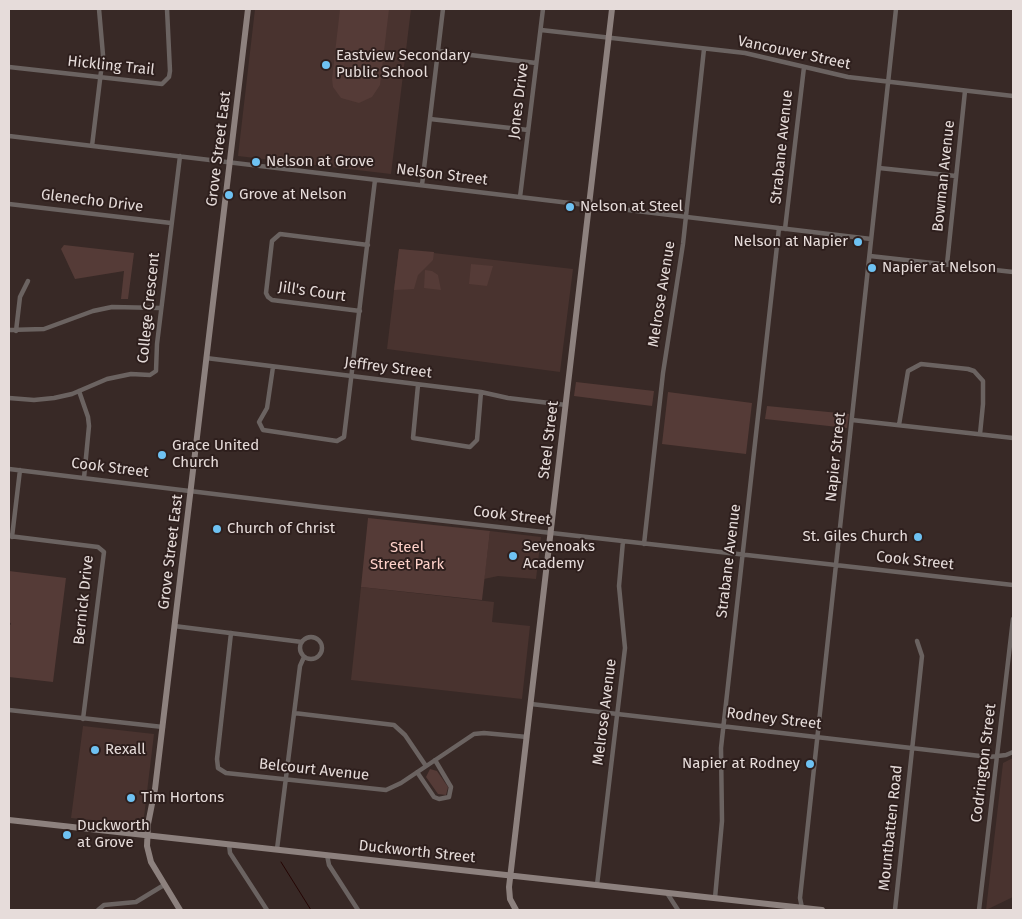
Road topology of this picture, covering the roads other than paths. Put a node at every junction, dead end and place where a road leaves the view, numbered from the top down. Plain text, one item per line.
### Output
1 (99, 9) edge
2 (167, 9) edge
3 (248, 9) edge
4 (443, 9) edge
5 (543, 9) edge
6 (612, 9) edge
7 (896, 9) edge
8 (541, 30) junction
9 (609, 38) junction
10 (704, 49) junction
11 (438, 51) junction
12 (536, 63) junction
13 (9, 67) edge
14 (804, 67) junction
15 (100, 78) junction
16 (888, 82) junction
17 (965, 91) junction
18 (1013, 96) edge
19 (430, 118) junction
20 (528, 130) junction
21 (9, 136) edge
22 (92, 146) junction
23 (180, 156) junction
24 (230, 162) junction
25 (879, 168) junction
26 (956, 176) junction
27 (376, 180) junction
28 (422, 185) junction
29 (520, 197) junction
30 (9, 204) edge
31 (590, 205) junction
32 (686, 217) junction
33 (171, 223) junction
34 (779, 228) junction
35 (785, 229) junction
36 (871, 239) junction
37 (368, 245) junction
38 (870, 256) junction
39 (947, 264) junction
40 (1013, 272) edge
41 (28, 281) dead end
42 (161, 308) junction
43 (360, 311) junction
44 (9, 330) edge
45 (16, 331) junction
46 (206, 358) junction
47 (273, 367) junction
48 (352, 376) junction
49 (418, 385) junction
50 (79, 391) junction
51 (481, 392) junction
52 (9, 398) edge
53 (566, 405) junction
54 (852, 420) junction
55 (899, 425) junction
56 (980, 434) junction
57 (1013, 438) edge
58 (9, 469) edge
59 (20, 470) junction
60 (84, 478) junction
61 (191, 491) junction
62 (551, 533) junction
63 (10, 537) edge
64 (623, 541) junction
65 (644, 544) junction
66 (742, 555) junction
67 (837, 566) junction
68 (1013, 585) edge
69 (1013, 619) edge
70 (174, 626) junction
71 (232, 633) junction
72 (917, 641) dead end
73 (302, 642) junction
74 (1012, 644) edge
75 (304, 657) junction
76 (531, 704) junction
77 (9, 710) edge
78 (294, 713) junction
79 (617, 714) junction
80 (83, 718) junction
81 (723, 726) junction
82 (162, 728) junction
83 (527, 737) junction
84 (818, 737) junction
85 (912, 748) junction
86 (1013, 752) edge
87 (997, 756) junction
88 (435, 760) junction
89 (426, 766) junction
90 (418, 772) junction
91 (286, 780) junction
92 (9, 820) edge
93 (148, 836) junction
94 (229, 844) junction
95 (277, 849) junction
96 (327, 855) junction
97 (511, 875) junction
98 (164, 885) junction
99 (597, 885) junction
100 (667, 893) junction
101 (715, 898) junction
102 (513, 909) edge
103 (802, 909) edge
104 (98, 910) edge
105 (180, 910) edge
106 (267, 910) edge
107 (358, 910) edge
108 (678, 910) edge
109 (822, 910) edge
110 (895, 910) edge
111 (979, 910) edge

1 - 15 street
2 - 15 street, Hickling Trail
3 - 24 street, Grove Street East
4 - 11 street
5 - 8 street, Jones Drive
6 - 9 street, Steel Street
7 - 16 street, Napier Street
8 - 9 street, Vancouver Street
8 - 12 street, Jones Drive
9 - 10 street, Vancouver Street
9 - 31 street, Steel Street
10 - 14 street, Vancouver Street
10 - 32 street, Melrose Avenue
11 - 12 street
11 - 19 street
12 - 20 street, Jones Drive
13 - 15 street, Hickling Trail
14 - 16 street, Vancouver Street
14 - 35 street, Strabane Avenue
15 - 22 street
16 - 17 street, Vancouver Street
16 - 25 street, Napier Street
17 - 18 street, Vancouver Street
17 - 26 street, Bowman Avenue
19 - 20 street
19 - 28 street
20 - 29 street, Jones Drive
21 - 22 street, Nelson Street
22 - 23 street, Nelson Street
23 - 24 street, Nelson Street
23 - 33 street, College Crescent
24 - 27 street, Nelson Street
24 - 46 street, Grove Street East
25 - 26 street
25 - 36 street, Napier Street
26 - 39 street, Bowman Avenue
27 - 28 street, Nelson Street
27 - 37 street
28 - 29 street, Nelson Street
29 - 31 street, Nelson Street
30 - 33 street, Glenecho Drive
31 - 32 street, Nelson Street
31 - 53 street, Steel Street
32 - 34 street, Nelson Street
32 - 65 street, Melrose Avenue
33 - 42 street, College Crescent
34 - 35 street, Nelson Street
34 - 66 street, Strabane Avenue
35 - 36 street, Nelson Street
36 - 38 street, Napier Street
37 - 43 street
37 - 43 street, Jill's Court
38 - 39 street
38 - 54 street, Napier Street
39 - 40 street
41 - 45 street
42 - 45 street
42 - 50 street, College Crescent
43 - 48 street
44 - 45 street
46 - 47 street, Jeffrey Street
46 - 61 street, Grove Street East
47 - 48 street, Jeffrey Street
47 - 48 street
48 - 49 street, Jeffrey Street
49 - 51 street, Jeffrey Street
49 - 51 street
50 - 52 street, College Crescent
50 - 60 street
51 - 53 street, Jeffrey Street
53 - 62 street, Steel Street
54 - 55 street
54 - 67 street, Napier Street
55 - 56 street
55 - 56 street
56 - 57 street
58 - 59 street, Cook Street
59 - 60 street, Cook Street
59 - 63 street
60 - 61 street, Cook Street
61 - 62 street, Cook Street
61 - 70 street, Grove Street East
62 - 64 street, Cook Street
62 - 76 street, Steel Street
63 - 80 street, Bernick Drive
64 - 65 street, Cook Street
64 - 79 street, Melrose Avenue
65 - 66 street, Cook Street
66 - 67 street, Cook Street
66 - 81 street, Strabane Avenue
67 - 68 street, Cook Street
67 - 84 street, Napier Street
69 - 74 street, Codrington Street
70 - 71 street
70 - 82 street, Grove Street East
71 - 73 street
71 - 91 street, Belcourt Avenue
72 - 85 street, Mountbatten Road
73 - 75 street
73 - 75 street
74 - 87 street, Codrington Street
75 - 78 street
76 - 79 street, Rodney Street
76 - 83 street, Steel Street
77 - 80 street
78 - 89 street
78 - 91 street
79 - 81 street, Rodney Street
79 - 99 street, Melrose Avenue
80 - 82 street
81 - 84 street, Rodney Street
81 - 101 street, Strabane Avenue
82 - 93 street, Grove Street East
83 - 88 street, Belcourt Avenue
83 - 97 street, Steel Street
84 - 85 street, Rodney Street
84 - 103 street, Napier Street
85 - 87 street, Rodney Street
85 - 110 street, Mountbatten Road
86 - 87 street, Rodney Street
87 - 111 street, Codrington Street
88 - 89 street, Belcourt Avenue
88 - 90 street
89 - 90 street, Belcourt Avenue
90 - 91 street, Belcourt Avenue
91 - 95 street
92 - 93 street, Duckworth Street
93 - 94 street, Duckworth Street
93 - 98 street, Grove Street East
94 - 95 street, Duckworth Street
94 - 106 street
95 - 96 street, Duckworth Street
96 - 97 street, Duckworth Street
96 - 107 street
97 - 99 street, Duckworth Street
97 - 102 street, Steel Street
98 - 104 street
98 - 105 street, Grove Street East
99 - 100 street, Duckworth Street
100 - 101 street, Duckworth Street
100 - 108 street
101 - 103 street, Duckworth Street
103 - 109 street, Duckworth Street

